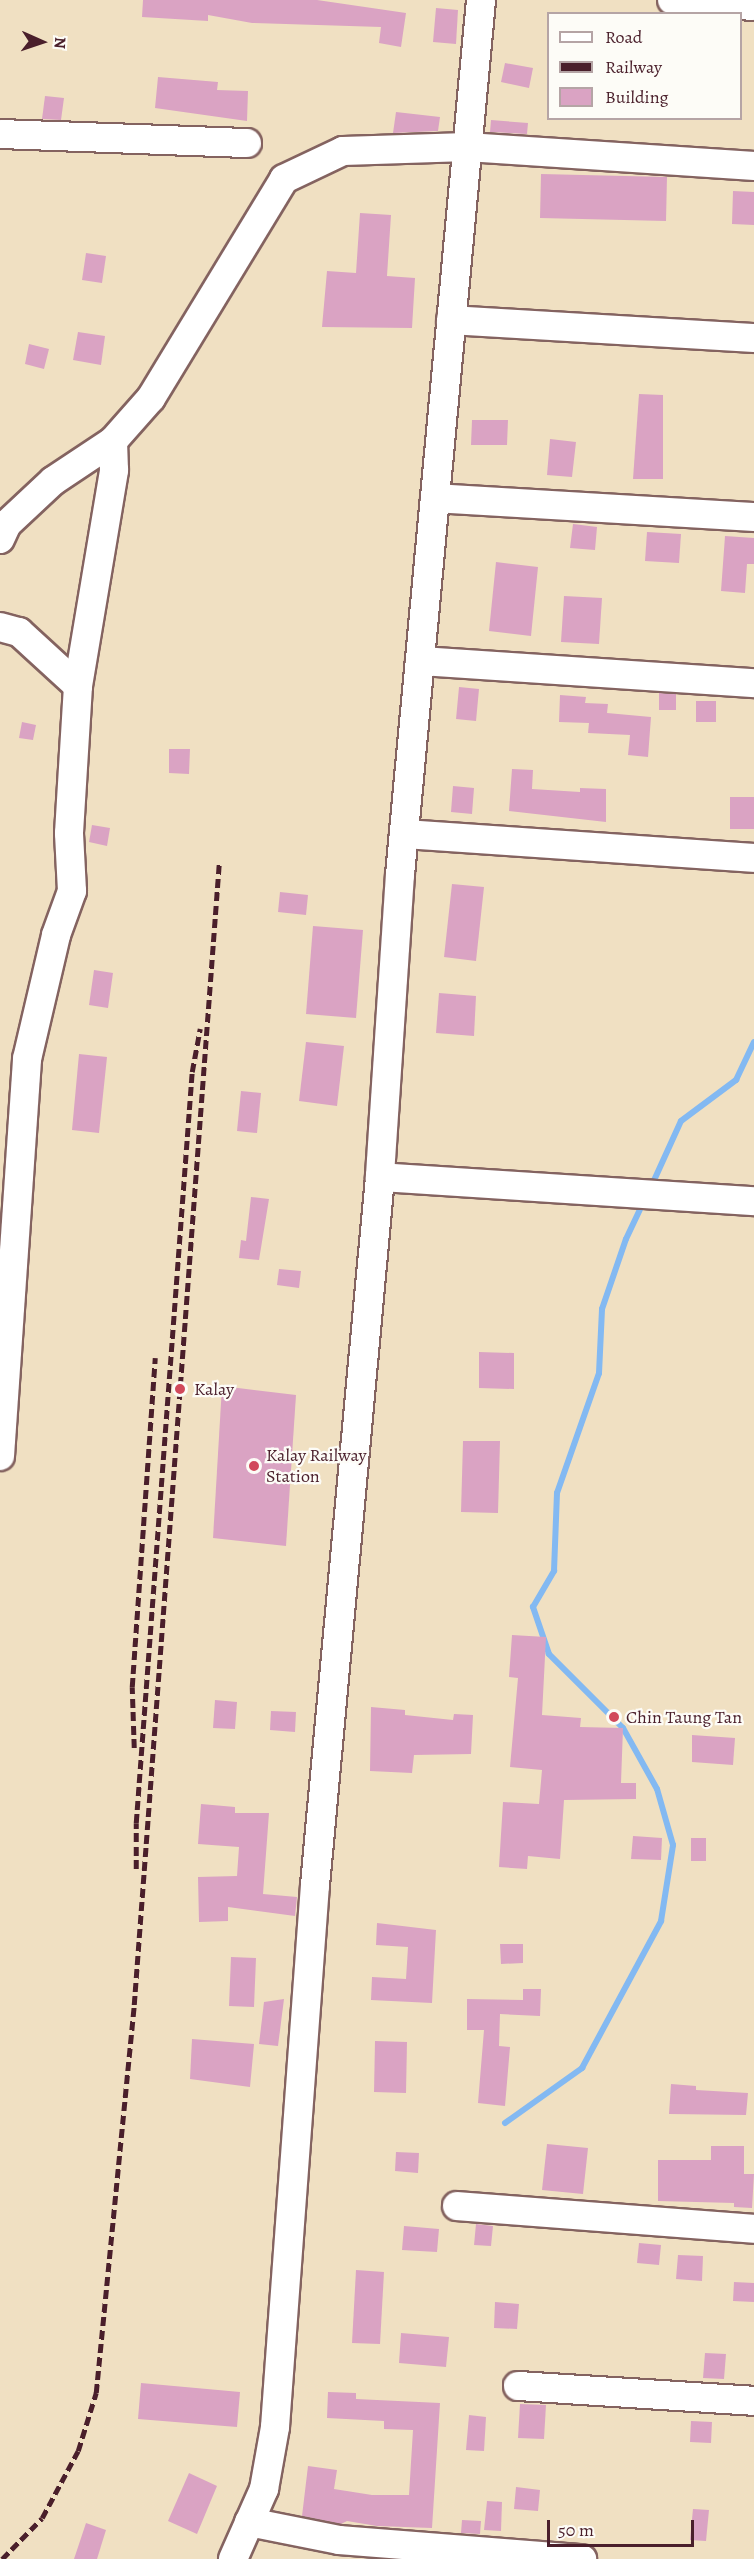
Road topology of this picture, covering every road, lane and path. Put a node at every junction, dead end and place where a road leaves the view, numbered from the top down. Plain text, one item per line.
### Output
1 (481, 0) edge
2 (672, 0) edge
3 (754, 6) edge
4 (0, 134) edge
5 (247, 143) dead end
6 (467, 147) junction
7 (754, 166) edge
8 (452, 320) junction
9 (754, 338) edge
10 (113, 441) junction
11 (435, 498) junction
12 (754, 517) edge
13 (0, 540) edge
14 (0, 627) edge
15 (420, 661) junction
16 (754, 683) edge
17 (78, 686) junction
18 (404, 834) junction
19 (754, 858) edge
20 (380, 1178) junction
21 (754, 1201) edge
22 (0, 1456) edge
23 (457, 2206) dead end
24 (754, 2229) edge
25 (518, 2386) dead end
26 (754, 2401) edge
27 (249, 2522) junction
28 (233, 2559) edge
29 (582, 2559) edge

1 - 6 street
2 - 3 street
4 - 5 street
6 - 7 street
6 - 8 street
6 - 10 street
8 - 9 street
8 - 11 street
10 - 13 street
10 - 17 street
11 - 12 street
11 - 15 street
14 - 17 street
15 - 16 street
15 - 18 street
17 - 22 street
18 - 19 street
18 - 20 street
20 - 21 street
20 - 27 street
23 - 24 street
25 - 26 street
27 - 28 street
27 - 29 street

